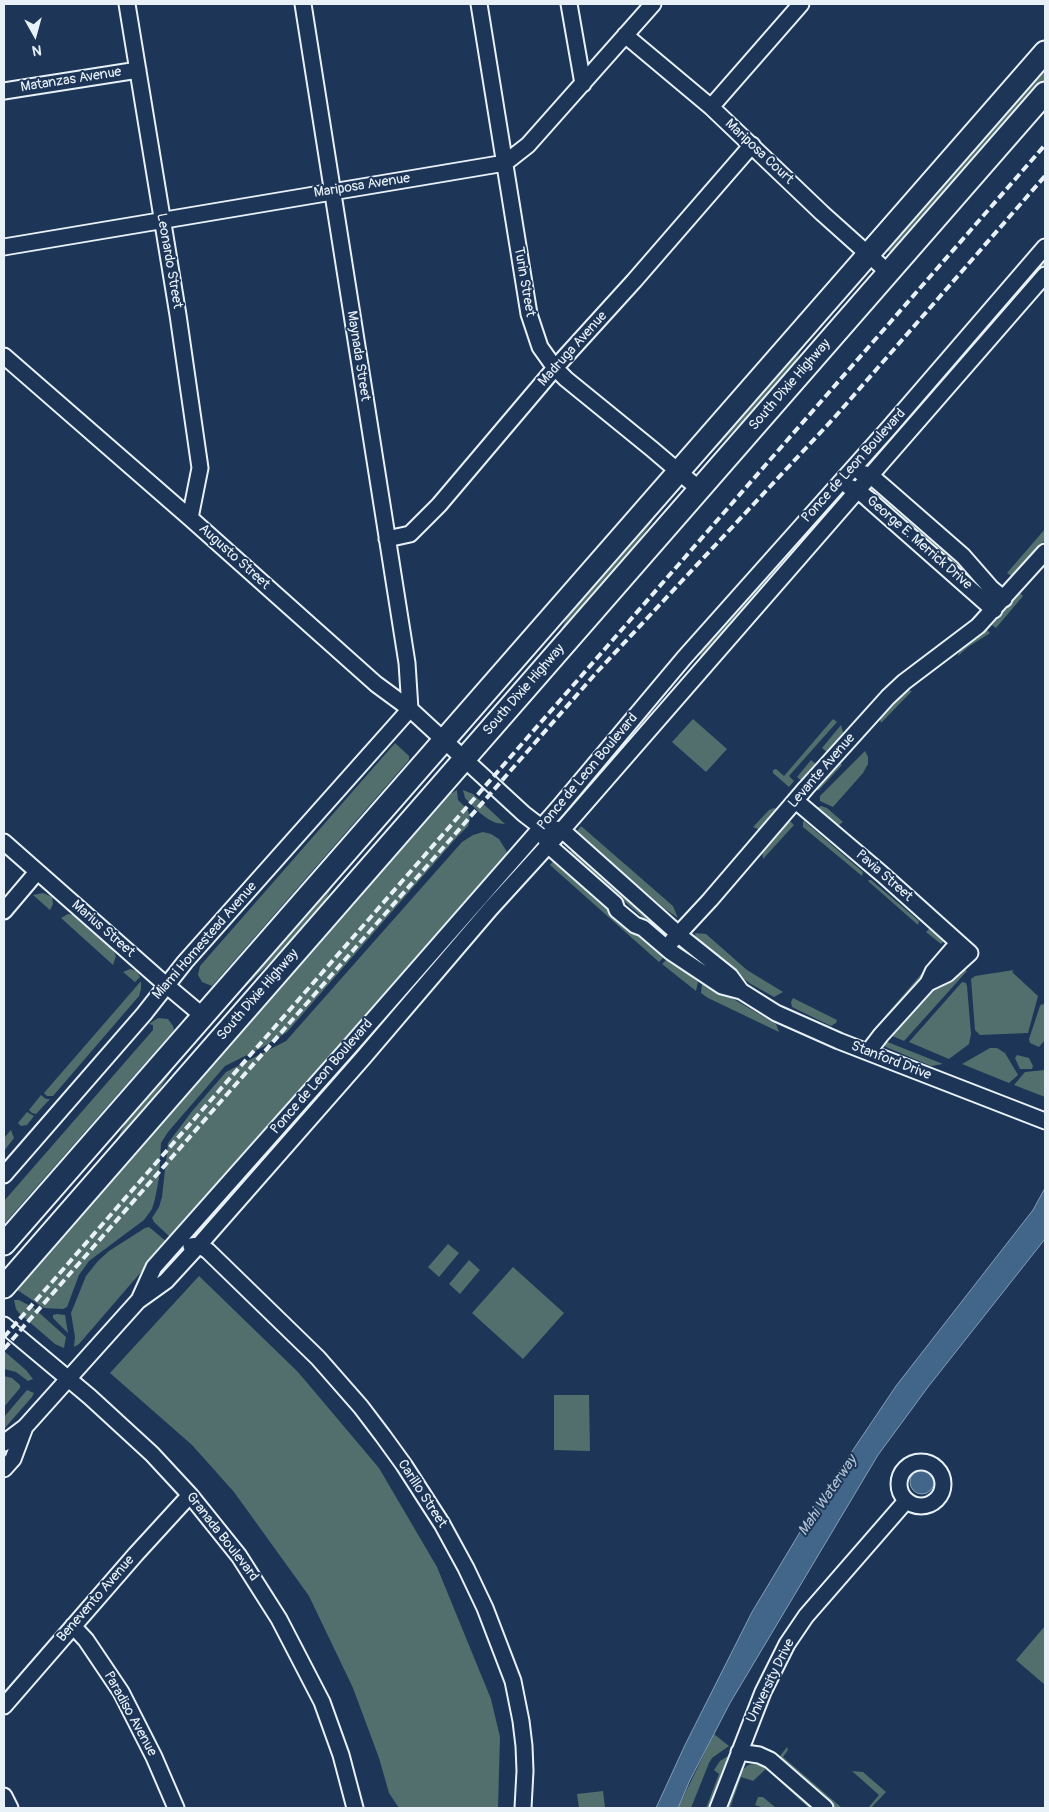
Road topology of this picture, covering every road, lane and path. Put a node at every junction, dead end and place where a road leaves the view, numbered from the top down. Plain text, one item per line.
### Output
1 (128, 4) edge
2 (303, 4) edge
3 (479, 4) edge
4 (570, 4) edge
5 (653, 4) edge
6 (801, 4) edge
7 (625, 35) junction
8 (1045, 52) edge
9 (138, 70) junction
10 (583, 84) junction
11 (4, 91) edge
12 (1045, 93) edge
13 (711, 107) junction
14 (752, 145) junction
15 (504, 163) junction
16 (333, 191) junction
17 (162, 220) junction
18 (4, 247) edge
19 (1045, 247) edge
20 (868, 254) junction
21 (890, 273) junction
22 (1045, 275) edge
23 (4, 356) edge
24 (555, 368) junction
25 (678, 471) junction
26 (850, 471) junction
27 (870, 475) junction
28 (839, 483) junction
29 (699, 489) junction
30 (857, 490) junction
31 (904, 504) junction
32 (190, 518) junction
33 (892, 519) junction
34 (387, 539) junction
35 (1045, 552) edge
36 (999, 605) junction
37 (410, 709) junction
38 (444, 740) junction
39 (463, 760) junction
40 (796, 801) junction
41 (541, 827) junction
42 (562, 830) junction
43 (4, 842) edge
44 (548, 844) junction
45 (37, 872) junction
46 (4, 911) edge
47 (679, 934) junction
48 (958, 943) junction
49 (665, 947) junction
50 (407, 980) junction
51 (928, 982) junction
52 (166, 985) junction
53 (421, 991) junction
54 (741, 991) junction
55 (251, 1004) junction
56 (203, 1016) junction
57 (351, 1045) junction
58 (868, 1052) junction
59 (363, 1058) junction
60 (193, 1069) junction
61 (1045, 1121) edge
62 (4, 1175) edge
63 (4, 1244) edge
64 (199, 1245) junction
65 (164, 1256) junction
66 (4, 1287) edge
67 (138, 1301) junction
68 (4, 1326) edge
69 (69, 1380) junction
70 (25, 1428) junction
71 (4, 1443) edge
72 (4, 1469) edge
73 (190, 1494) junction
74 (906, 1501) dead end
75 (73, 1626) junction
76 (4, 1706) edge
77 (740, 1752) junction
78 (351, 1790) junction
79 (4, 1796) edge
80 (10, 1808) edge
81 (176, 1808) edge
82 (355, 1808) edge
83 (362, 1808) edge
84 (523, 1808) edge
85 (718, 1808) edge
86 (825, 1808) edge

1 - 9 street, Leonardo Street
2 - 16 street, Maynada Street
3 - 15 street, Turin Street
4 - 10 street
5 - 7 street, Mariposa Avenue
6 - 13 street
7 - 10 street, Mariposa Avenue
7 - 13 street, Mariposa Court
8 - 20 highway, South Dixie Highway
9 - 11 street, Matanzas Avenue
9 - 17 street, Leonardo Street
10 - 15 street, Mariposa Avenue
12 - 21 highway, South Dixie Highway
13 - 14 street, Mariposa Court
14 - 20 street, Mariposa Court
14 - 24 street, Madruga Avenue
15 - 16 street, Mariposa Avenue
15 - 24 street, Turin Street
16 - 17 street, Mariposa Avenue
16 - 34 street, Maynada Street
17 - 18 street, Mariposa Avenue
17 - 32 street, Leonardo Street
19 - 26 street, Ponce de Leon Boulevard
20 - 21 street, Mariposa Court
20 - 25 highway, South Dixie Highway
21 - 29 highway, South Dixie Highway
22 - 27 street, Ponce de Leon Boulevard
23 - 32 street, Augusto Street
24 - 25 street, Turin Street
24 - 34 street, Madruga Avenue
25 - 29 street, Turin Street
25 - 38 highway, South Dixie Highway
26 - 27 street, George E. Merrick Drive
26 - 28 street, Ponce de Leon Boulevard
27 - 30 street, Ponce de Leon Boulevard
27 - 31 street, George E. Merrick Drive
28 - 30 street, George E. Merrick Drive
28 - 41 street, Ponce de Leon Boulevard
29 - 39 highway, South Dixie Highway
30 - 33 street, George E. Merrick Drive
30 - 42 street, Ponce de Leon Boulevard
31 - 33 street
31 - 36 street, George E. Merrick Drive
32 - 37 street, Augusto Street
33 - 36 street, George E. Merrick Drive
34 - 37 street, Maynada Street
35 - 36 street, Levante Avenue
36 - 40 street, Levante Avenue
37 - 38 street, Augusto Street
37 - 52 street, Miami Homestead Avenue
38 - 39 street, Augusto Street
38 - 56 highway, South Dixie Highway
39 - 41 street, Stanford Drive
39 - 55 highway, South Dixie Highway
40 - 47 street, Levante Avenue
40 - 48 street, Pavia Street
41 - 42 street, Stanford Drive
41 - 44 street, Stanford Drive
41 - 50 street, Ponce de Leon Boulevard
42 - 44 street, Ponce de Leon Boulevard
42 - 47 street, Stanford Drive
43 - 45 street, Marius Street
44 - 49 street, Stanford Drive
44 - 53 street, Ponce de Leon Boulevard
45 - 46 street
45 - 52 street, Marius Street
47 - 49 street, Levante Avenue
47 - 54 street, Stanford Drive
48 - 51 street
48 - 51 street, Pavia Street
49 - 54 street, Stanford Drive
50 - 53 street
50 - 57 street, Ponce de Leon Boulevard
51 - 58 street
52 - 56 street, Marius Street
52 - 62 street, Miami Homestead Avenue
53 - 59 street, Ponce de Leon Boulevard
54 - 58 street, Stanford Drive
55 - 56 highway
55 - 60 highway, South Dixie Highway
56 - 60 highway
56 - 63 highway, South Dixie Highway
57 - 59 street
57 - 65 street, Ponce de Leon Boulevard
58 - 61 street, Stanford Drive
59 - 64 street, Ponce de Leon Boulevard
60 - 66 highway, South Dixie Highway
64 - 65 street
64 - 67 street, Ponce de Leon Boulevard
64 - 84 street, Carillo Street
65 - 67 street, Ponce de Leon Boulevard
67 - 69 street, Ponce de Leon Boulevard
68 - 69 street, Granada Boulevard
69 - 70 street, Ponce de Leon Boulevard
69 - 73 street, Granada Boulevard
70 - 71 street, Ponce de Leon Boulevard
70 - 72 street, Ponce de Leon Boulevard
73 - 75 street, Benevento Avenue
73 - 78 street, Granada Boulevard
74 - 77 street, University Drive
75 - 76 street, Benevento Avenue
75 - 81 street, Paradiso Avenue
77 - 85 street, University Drive
77 - 86 street
78 - 82 street, Granada Boulevard
78 - 83 street
79 - 80 street

